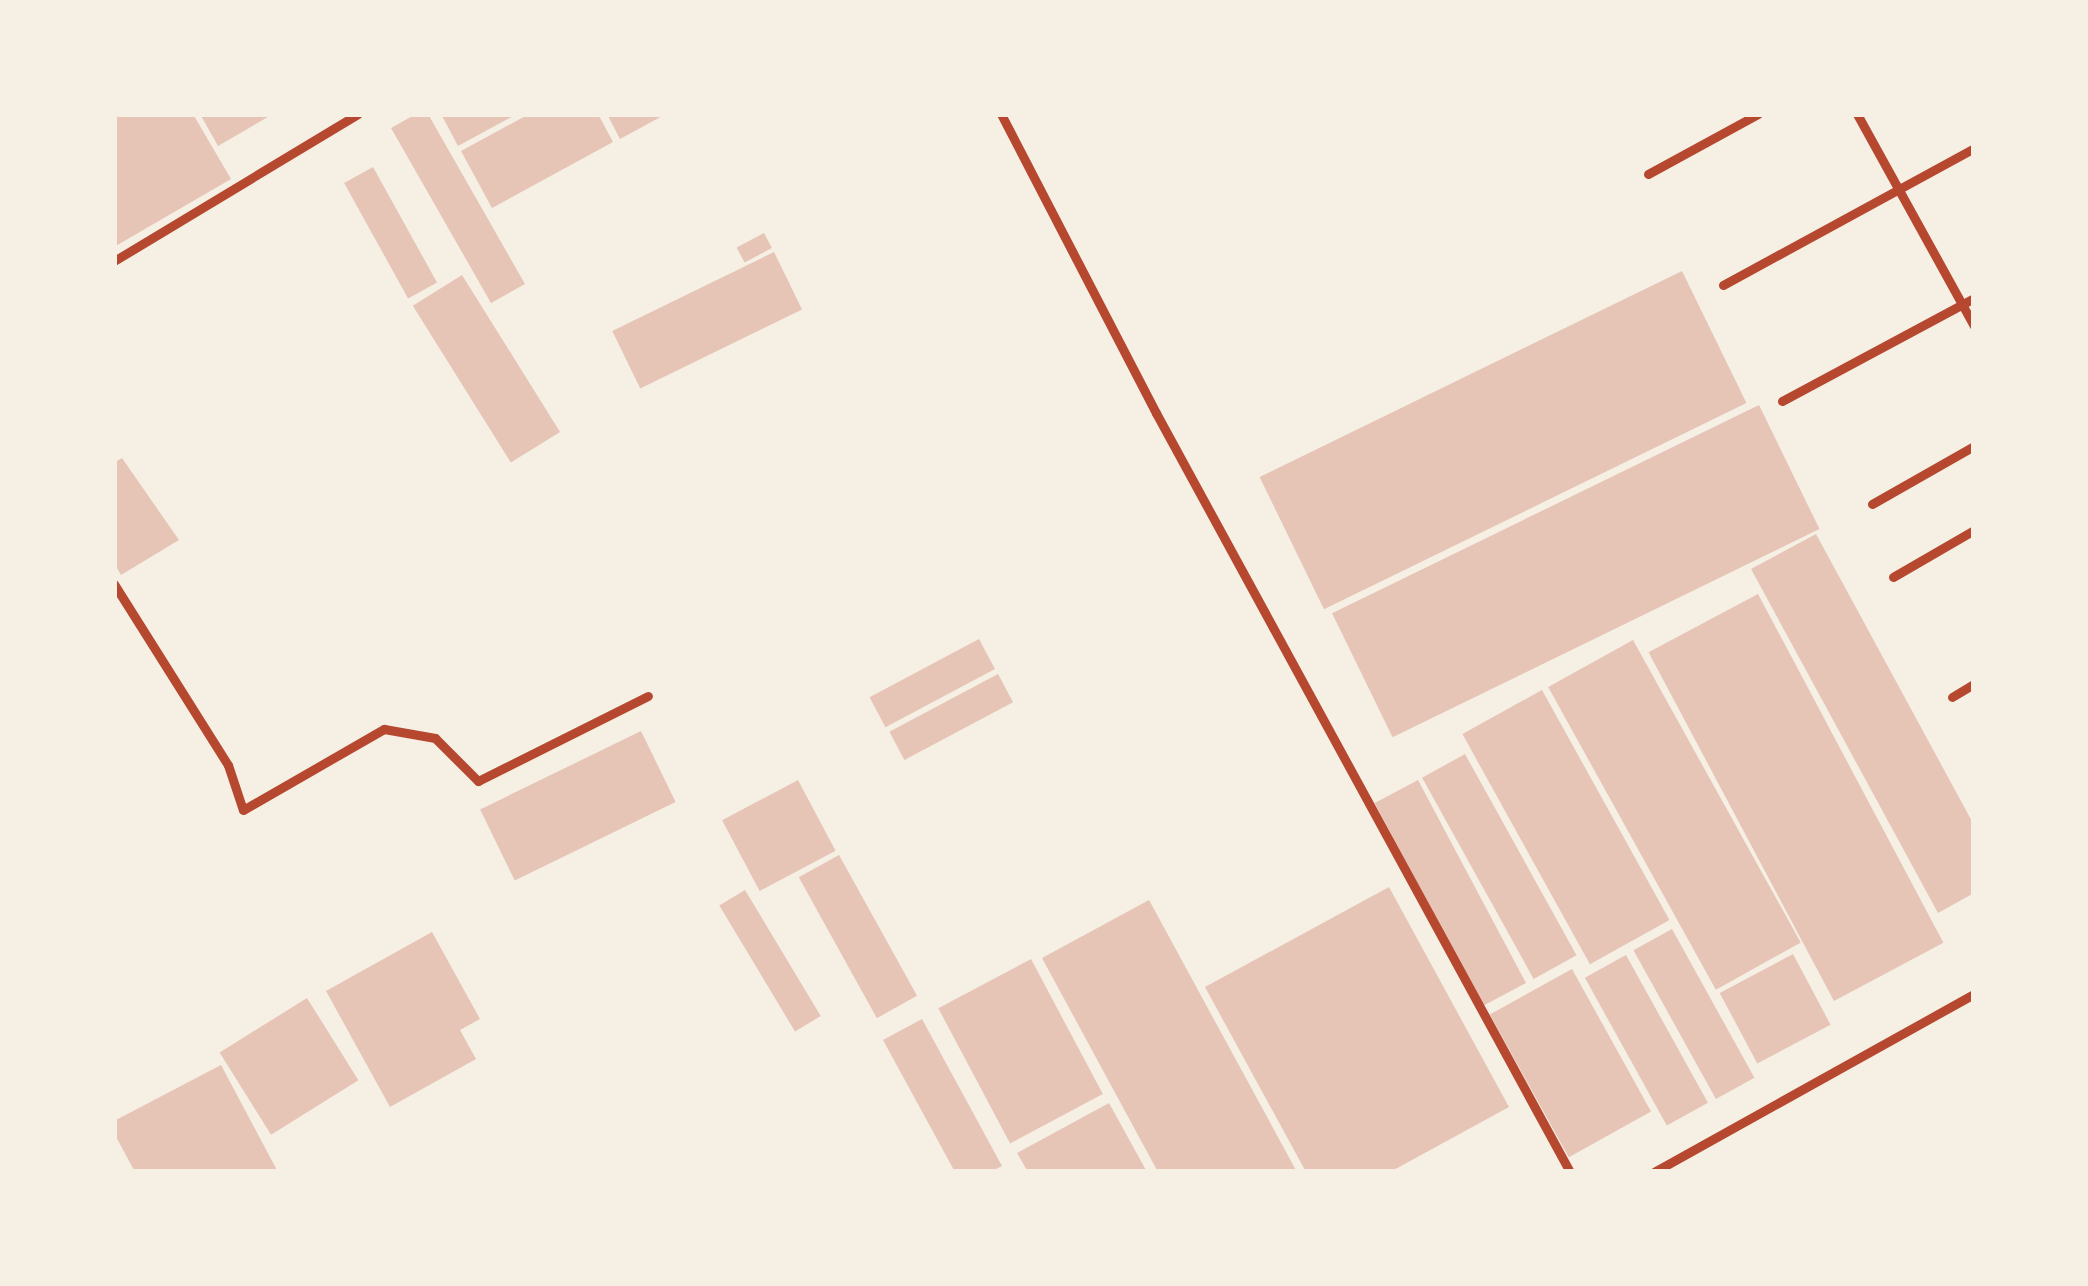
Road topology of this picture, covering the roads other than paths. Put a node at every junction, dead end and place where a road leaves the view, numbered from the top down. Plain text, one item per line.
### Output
1 (358, 114) edge
2 (1001, 114) edge
3 (1758, 114) edge
4 (1857, 114) edge
5 (1974, 148) edge
6 (1648, 174) dead end
7 (1898, 189) junction
8 (114, 261) edge
9 (1723, 285) dead end
10 (1974, 298) edge
11 (1962, 305) junction
12 (1974, 326) edge
13 (1782, 401) dead end
14 (1974, 446) edge
15 (1872, 504) dead end
16 (1974, 530) edge
17 (1893, 577) dead end
18 (114, 584) edge
19 (1974, 685) edge
20 (648, 697) dead end
21 (1952, 697) dead end
22 (1974, 994) edge
23 (1570, 1172) edge
24 (1654, 1172) edge

1 - 8 street
2 - 23 street
3 - 6 street
4 - 7 street
5 - 7 street
7 - 9 street
7 - 11 street
10 - 11 street
11 - 12 street
11 - 13 street
14 - 15 street
16 - 17 street
18 - 20 street
19 - 21 street
22 - 24 street

